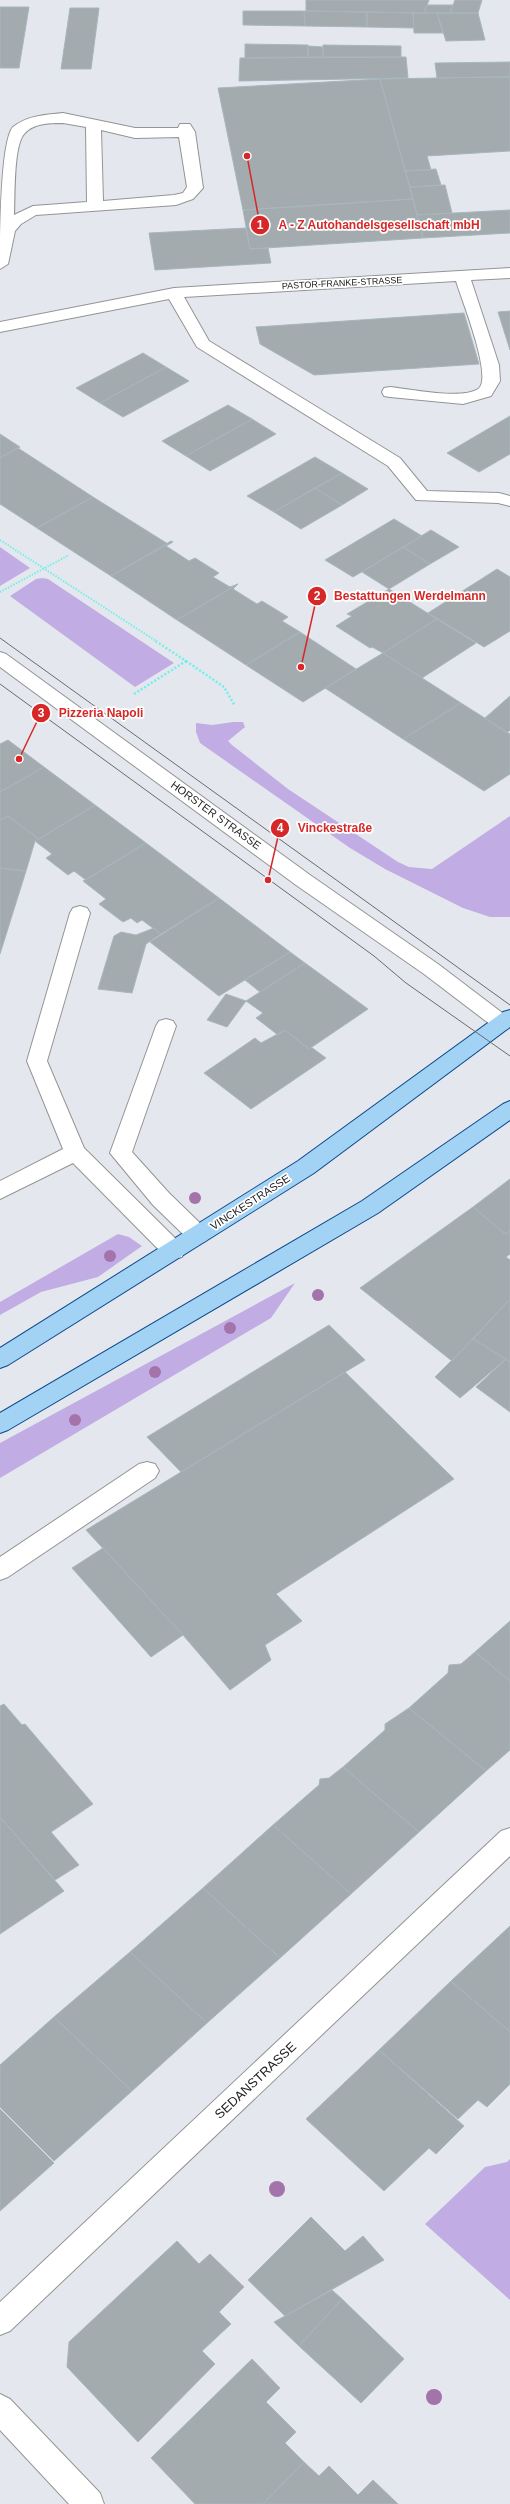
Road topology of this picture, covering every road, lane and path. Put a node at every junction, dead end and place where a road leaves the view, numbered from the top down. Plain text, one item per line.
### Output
1 (93, 124) junction
2 (95, 205) junction
3 (6, 230) junction
4 (0, 264) edge
5 (510, 273) edge
6 (462, 276) junction
7 (174, 293) junction
8 (0, 327) edge
9 (390, 392) dead end
10 (510, 501) edge
11 (0, 540) edge
12 (69, 555) dead end
13 (42, 568) junction
14 (0, 592) edge
15 (0, 658) edge
16 (186, 661) junction
17 (134, 694) dead end
18 (235, 706) dead end
19 (80, 913) dead end
20 (507, 1023) edge
21 (166, 1026) dead end
22 (510, 1109) edge
23 (75, 1152) junction
24 (0, 1191) edge
25 (198, 1235) junction
26 (174, 1251) junction
27 (0, 1359) edge
28 (0, 1424) edge
29 (147, 1471) dead end
30 (0, 1570) edge
31 (510, 1839) edge
32 (0, 2321) edge
33 (0, 2409) edge
34 (89, 2504) edge

1 - 2 street
1 - 2 street
1 - 3 street
2 - 3 street
3 - 4 street
5 - 6 street, PASTOR-FRANKE-STRASSE
6 - 7 street, PASTOR-FRANKE-STRASSE
6 - 9 street
7 - 8 street, PASTOR-FRANKE-STRASSE
7 - 10 street
11 - 13 path
12 - 13 path
13 - 14 path
13 - 16 path
15 - 20 street, HORSTER STRASSE
16 - 17 path
16 - 18 path
19 - 23 street
20 - 25 main road, VINCKESTRASSE
21 - 25 street
22 - 28 main road
23 - 24 street
23 - 26 street
25 - 26 main road, VINCKESTRASSE
26 - 27 main road, VINCKESTRASSE
29 - 30 street
31 - 32 street, SEDANSTRASSE
33 - 34 street

